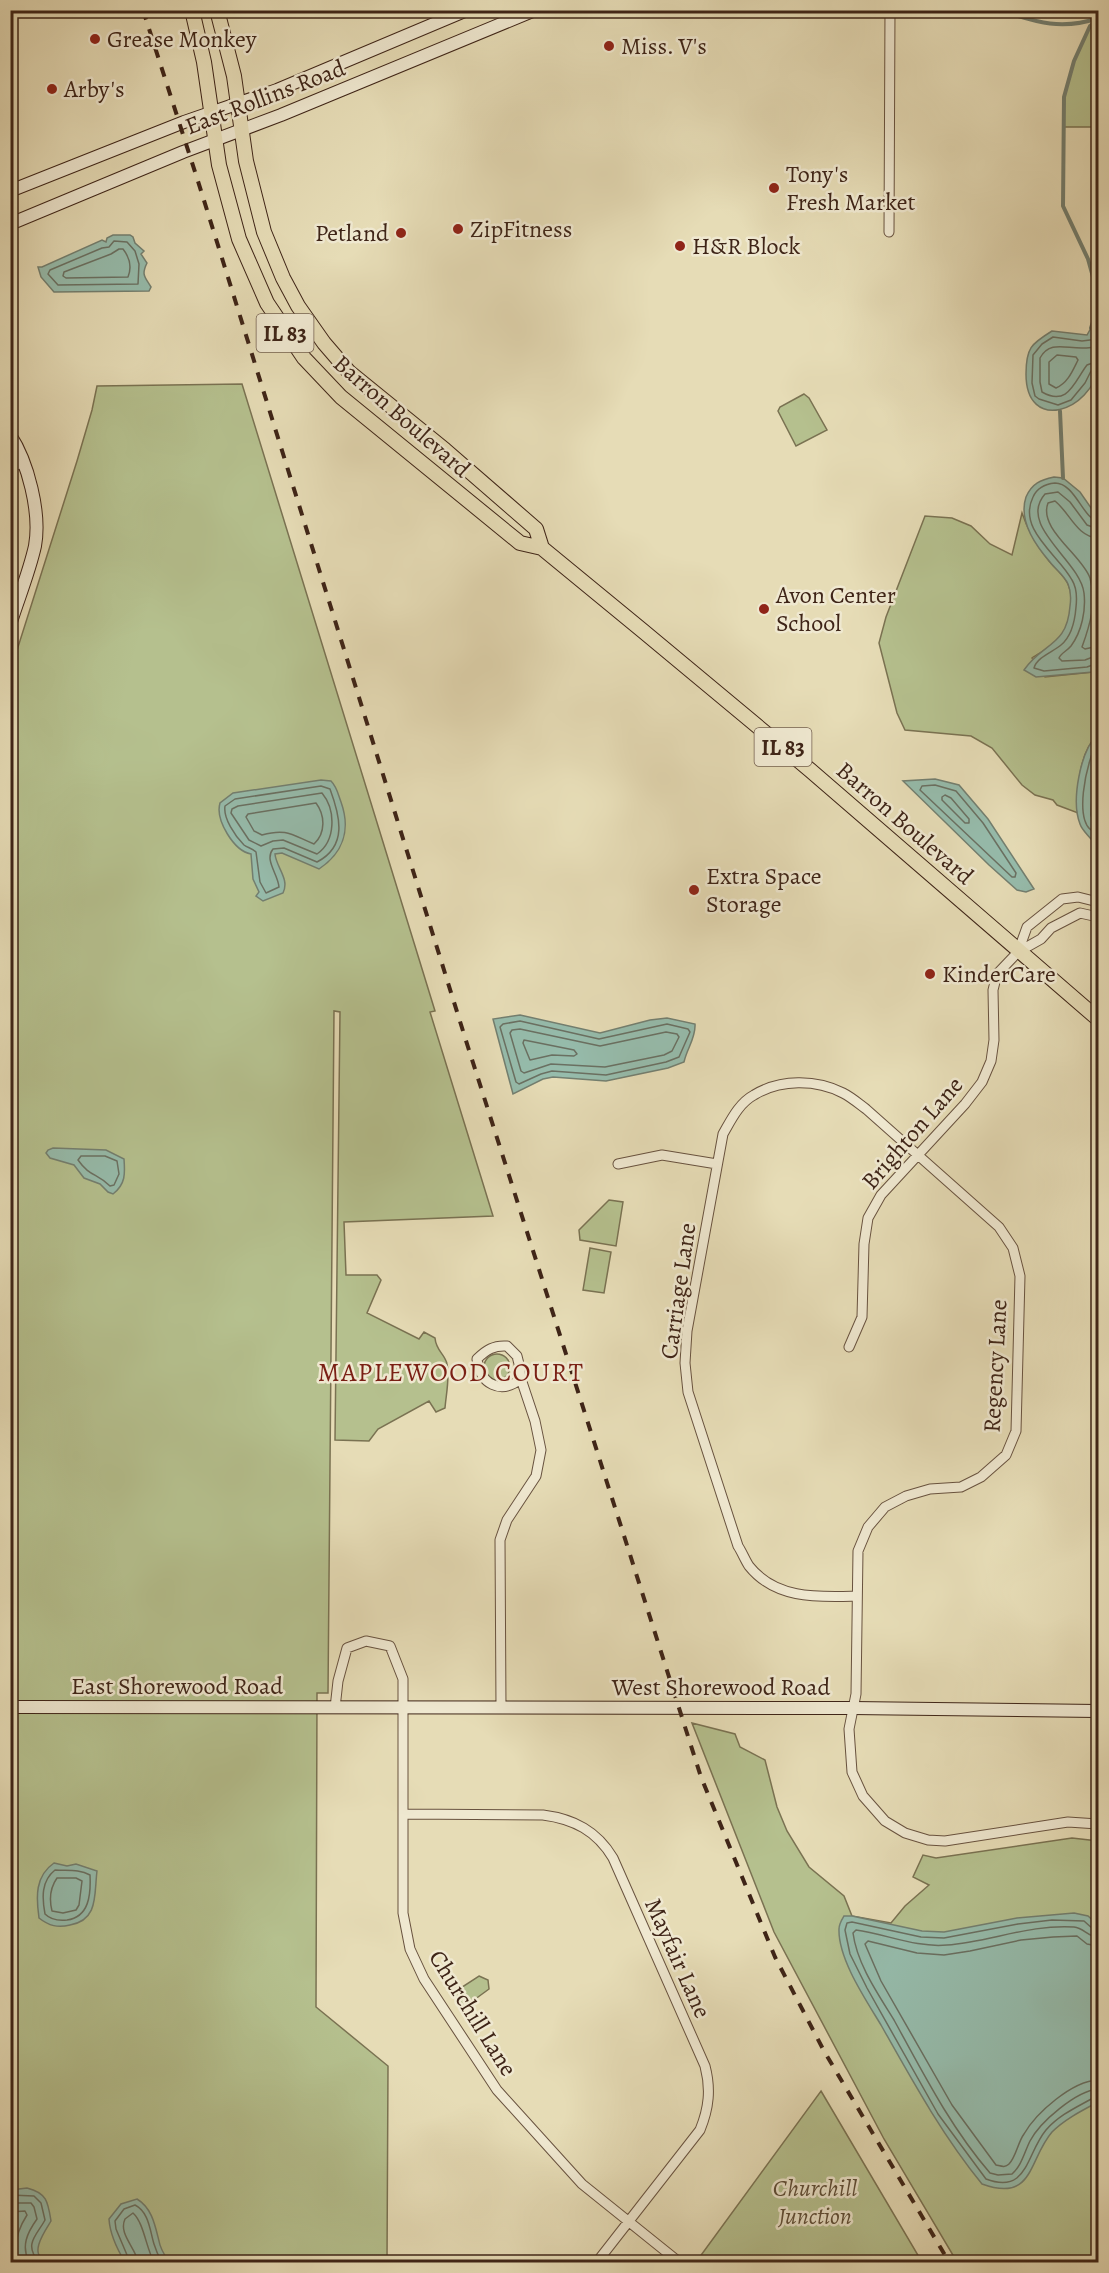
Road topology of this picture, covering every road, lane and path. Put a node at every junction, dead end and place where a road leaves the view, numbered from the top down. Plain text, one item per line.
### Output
1 (192, 10) edge
2 (218, 10) edge
3 (466, 10) edge
4 (536, 10) edge
5 (890, 10) edge
6 (237, 103) junction
7 (211, 112) junction
8 (242, 130) junction
9 (215, 140) junction
10 (10, 192) edge
11 (10, 224) edge
12 (889, 232) dead end
13 (10, 435) edge
14 (17, 465) edge
15 (542, 548) junction
16 (10, 626) edge
17 (1098, 902) edge
18 (1098, 917) edge
19 (1018, 952) junction
20 (1098, 1019) edge
21 (918, 1155) junction
22 (618, 1164) dead end
23 (717, 1164) junction
24 (849, 1347) dead end
25 (521, 1379) junction
26 (857, 1596) junction
27 (10, 1707) edge
28 (339, 1708) junction
29 (404, 1708) junction
30 (501, 1708) junction
31 (852, 1708) junction
32 (1098, 1711) edge
33 (403, 1814) junction
34 (1098, 1824) edge
35 (629, 2222) junction
36 (597, 2262) edge
37 (679, 2262) edge

1 - 7 main road, Barron Boulevard / IL 83
2 - 6 main road, Barron Boulevard
3 - 6 main road, East Rollins Road
4 - 8 main road, East Rollins Road
5 - 12 street
6 - 7 main road, East Rollins Road
6 - 8 main road, Barron Boulevard
7 - 9 main road, Barron Boulevard / IL 83
7 - 10 main road, East Rollins Road
8 - 9 main road, East Rollins Road
8 - 15 main road, Barron Boulevard
9 - 11 main road, East Rollins Road
9 - 15 main road, Barron Boulevard / IL 83
13 - 14 main road
14 - 16 main road
15 - 19 main road, Barron Boulevard / IL 83
17 - 19 street
18 - 19 street
19 - 20 main road, Barron Boulevard / IL 83
19 - 21 street, Brighton Lane
21 - 23 street, Carriage Lane
21 - 24 street, Brighton Lane
21 - 26 street, Regency Lane
22 - 23 street
23 - 26 street, Carriage Lane
25 - 25 street
25 - 30 street
26 - 31 street, Regency Lane
27 - 28 main road, East Shorewood Road
28 - 29 main road, West Shorewood Road
28 - 29 street, Churchill Lane
29 - 30 main road, West Shorewood Road
29 - 33 street, Churchill Lane
30 - 31 main road, West Shorewood Road
31 - 32 main road, West Shorewood Road
31 - 34 street, Regency Lane
33 - 35 street, Churchill Lane
33 - 35 street, Mayfair Lane
35 - 36 street, Mayfair Lane
35 - 37 street, Churchill Lane

